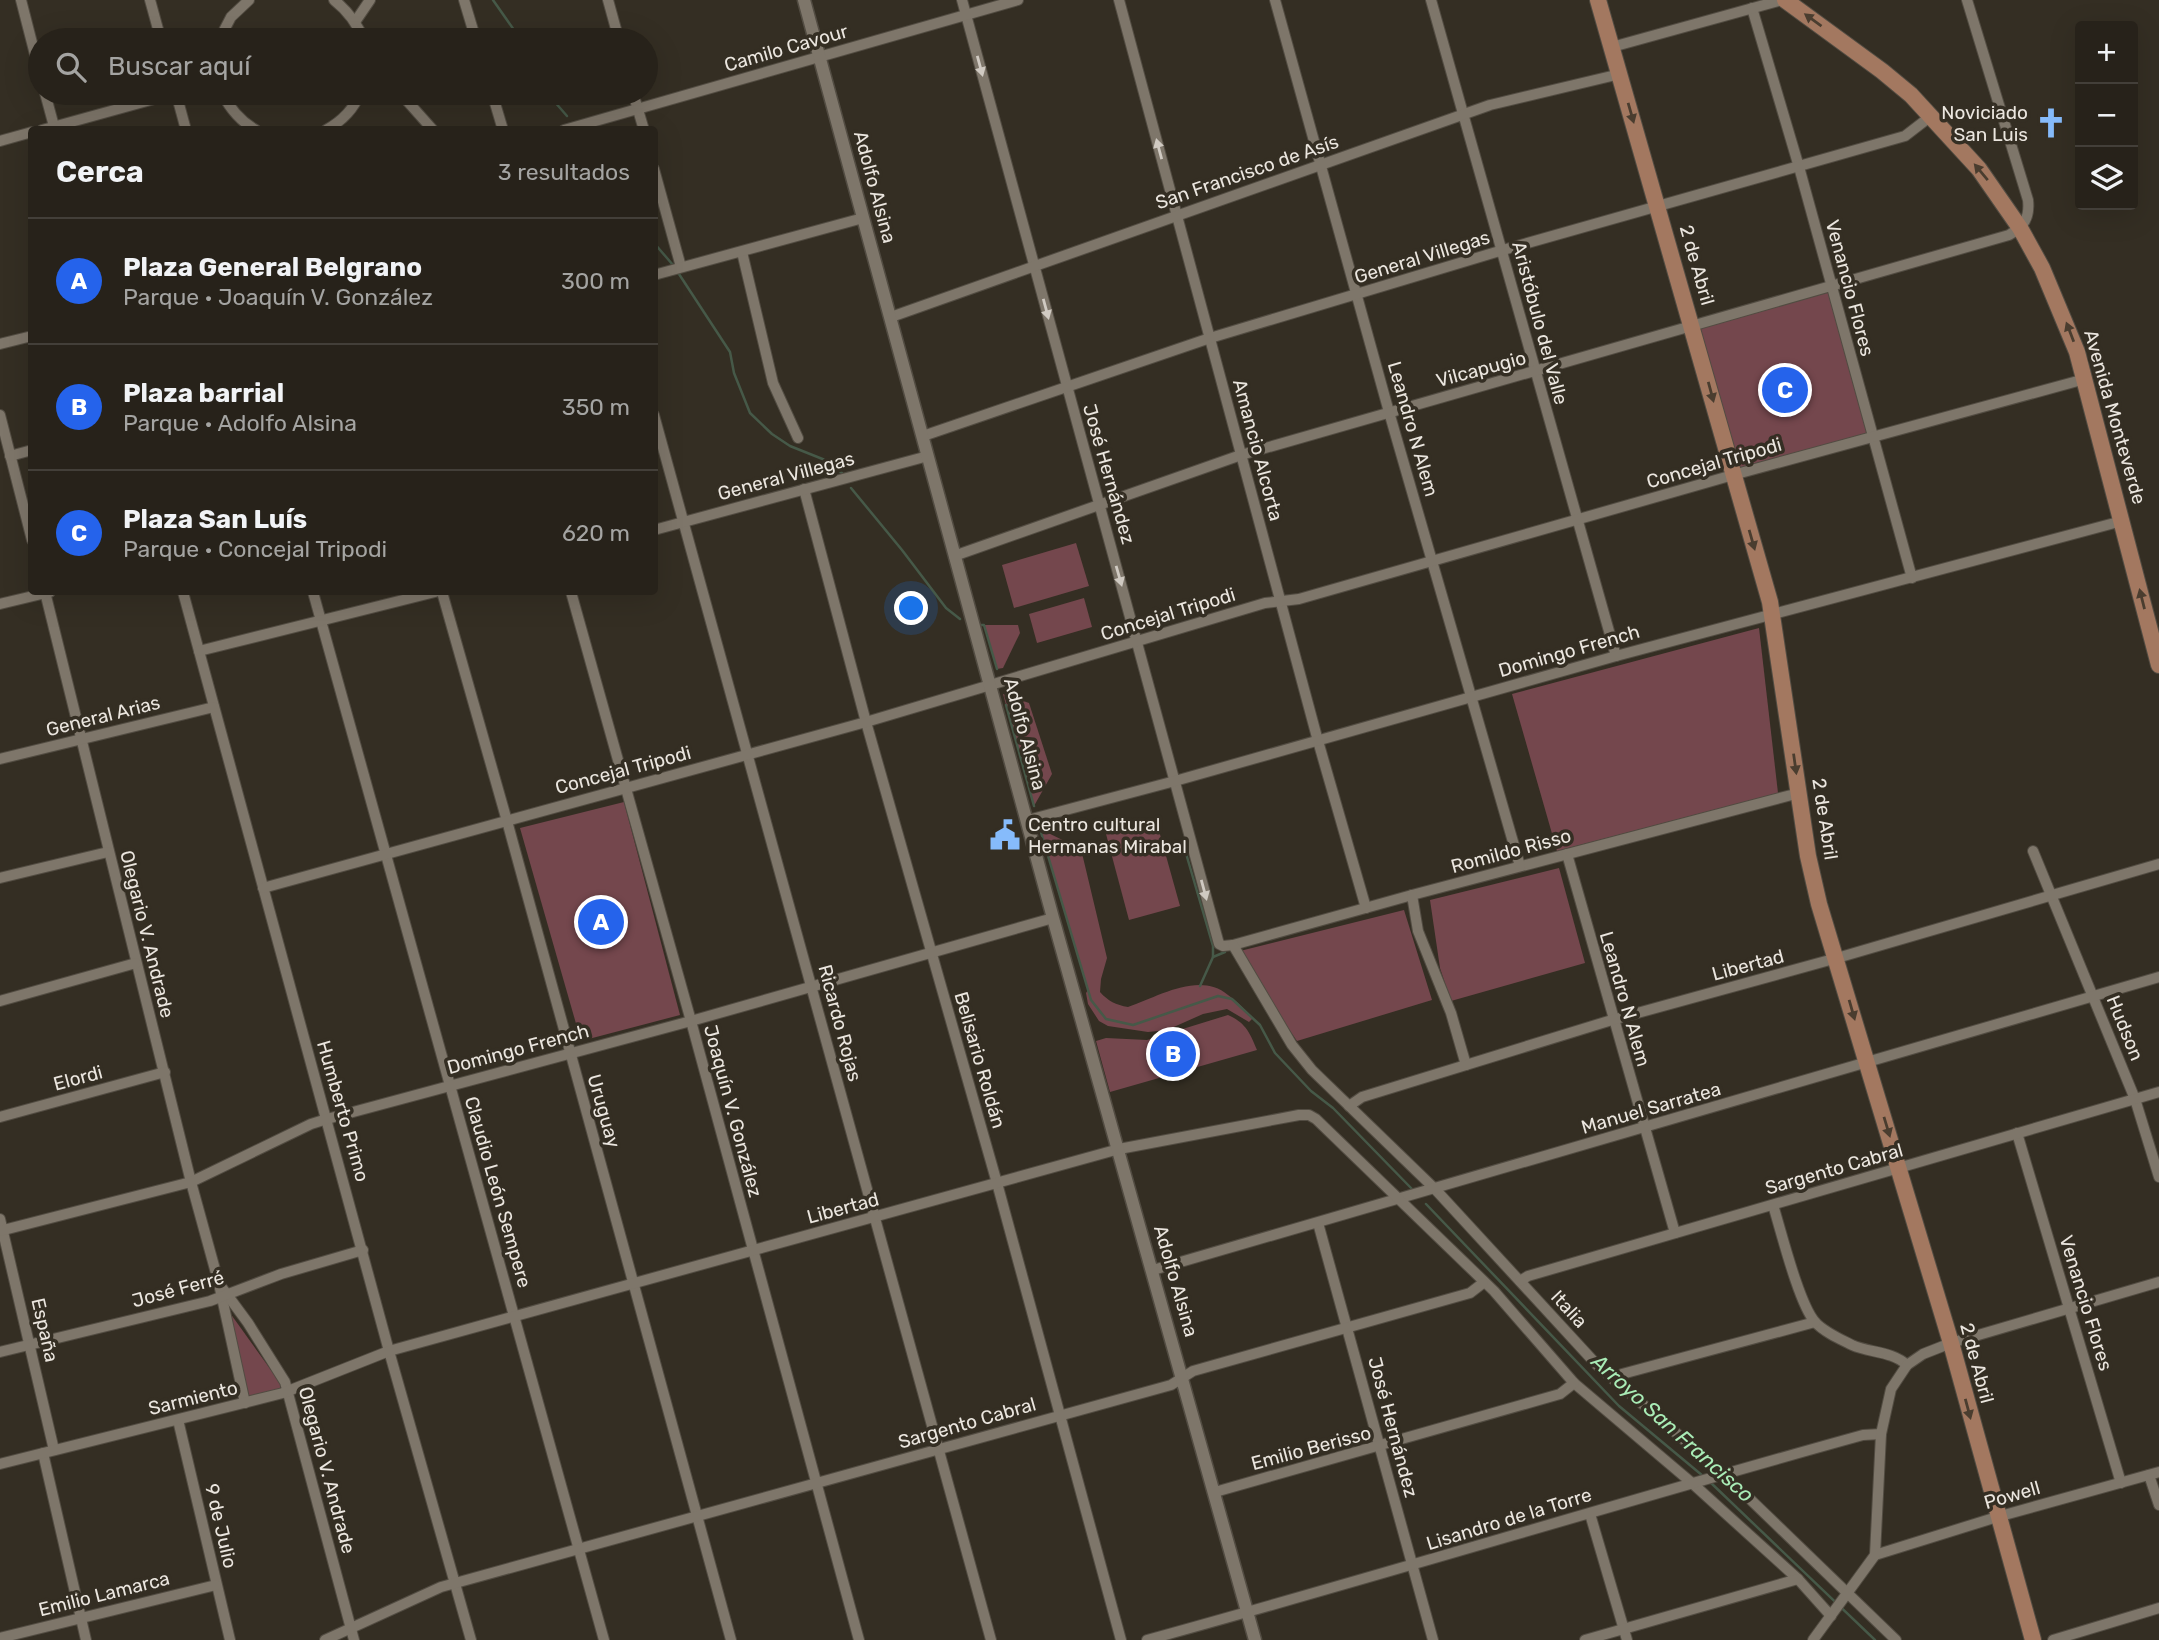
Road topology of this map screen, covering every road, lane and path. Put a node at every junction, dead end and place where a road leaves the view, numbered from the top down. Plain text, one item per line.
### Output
1 (21, 0) edge
2 (150, 0) edge
3 (248, 0) edge
4 (334, 0) edge
5 (370, 0) edge
6 (464, 0) edge
7 (608, 0) edge
8 (804, 0) edge
9 (962, 0) edge
10 (1018, 0) edge
11 (1119, 0) edge
12 (1275, 0) edge
13 (1431, 0) edge
14 (1598, 0) edge
15 (1783, 0) edge
16 (1968, 0) edge
17 (1752, 8) junction
18 (966, 14) junction
19 (355, 22) junction
20 (28, 28) edge
21 (158, 28) edge
22 (225, 28) edge
23 (358, 28) edge
24 (472, 28) edge
25 (616, 28) edge
26 (1612, 47) junction
27 (820, 57) junction
28 (1620, 74) junction
29 (658, 102) edge
30 (48, 105) edge
31 (134, 105) edge
32 (179, 105) edge
33 (228, 105) edge
34 (354, 105) edge
35 (411, 105) edge
36 (496, 105) edge
37 (645, 105) edge
38 (638, 107) junction
39 (1462, 115) junction
40 (1931, 116) junction
41 (53, 126) edge
42 (61, 126) edge
43 (185, 126) edge
44 (249, 126) edge
45 (332, 126) edge
46 (429, 126) edge
47 (502, 126) edge
48 (577, 126) edge
49 (643, 126) edge
50 (28, 133) edge
51 (0, 141) edge
52 (1321, 164) junction
53 (1799, 167) junction
54 (658, 186) edge
55 (1659, 207) junction
56 (1177, 215) junction
57 (863, 218) junction
58 (2021, 228) junction
59 (1503, 250) junction
60 (742, 252) junction
61 (1035, 267) junction
62 (677, 268) junction
63 (658, 274) edge
64 (1832, 286) junction
65 (1357, 295) junction
66 (891, 317) junction
67 (1693, 326) junction
68 (28, 337) edge
69 (1210, 338) junction
70 (0, 344) edge
71 (1535, 373) junction
72 (2085, 379) junction
73 (1067, 388) junction
74 (1390, 412) junction
75 (0, 415) edge
76 (658, 429) edge
77 (923, 436) junction
78 (1873, 437) junction
79 (798, 438) dead end
80 (28, 451) edge
81 (1241, 455) junction
82 (10, 456) junction
83 (928, 456) junction
84 (1733, 475) junction
85 (804, 489) junction
86 (1099, 505) junction
87 (1577, 520) junction
88 (2122, 520) junction
89 (684, 521) junction
90 (28, 525) edge
91 (658, 529) edge
92 (954, 556) junction
93 (1433, 560) junction
94 (1912, 578) junction
95 (35, 595) edge
96 (48, 595) edge
97 (184, 595) edge
98 (314, 595) edge
99 (423, 595) edge
100 (443, 595) edge
101 (572, 595) edge
102 (1282, 601) junction
103 (0, 604) edge
104 (1773, 613) junction
105 (321, 621) junction
106 (1138, 641) junction
107 (199, 651) junction
108 (1616, 656) junction
109 (2159, 665) edge
110 (991, 685) junction
111 (1471, 697) junction
112 (214, 707) junction
113 (866, 722) junction
114 (81, 738) junction
115 (1318, 741) junction
116 (748, 754) junction
117 (0, 759) edge
118 (1175, 781) junction
119 (626, 787) junction
120 (1799, 793) junction
121 (1028, 820) junction
122 (508, 821) junction
123 (2033, 851) dead end
124 (108, 852) junction
125 (387, 853) junction
126 (1567, 854) junction
127 (2159, 864) edge
128 (1520, 866) junction
129 (0, 878) edge
130 (263, 888) junction
131 (1412, 895) junction
132 (2050, 895) junction
133 (1366, 908) junction
134 (1053, 918) junction
135 (1233, 945) junction
136 (932, 953) junction
137 (1837, 958) junction
138 (136, 963) junction
139 (2159, 977) edge
140 (812, 986) junction
141 (2093, 996) junction
142 (0, 1001) edge
143 (1612, 1020) junction
144 (691, 1021) junction
145 (570, 1053) junction
146 (1867, 1062) junction
147 (1466, 1065) junction
148 (165, 1072) junction
149 (450, 1086) junction
150 (2159, 1092) edge
151 (2135, 1099) junction
152 (1349, 1106) junction
153 (0, 1117) edge
154 (327, 1119) junction
155 (1644, 1128) junction
156 (2017, 1133) junction
157 (1119, 1149) junction
158 (1900, 1167) junction
159 (2159, 1177) edge
160 (191, 1182) junction
161 (997, 1183) junction
162 (1432, 1190) junction
163 (1398, 1200) junction
164 (1773, 1205) junction
165 (876, 1218) junction
166 (1318, 1223) junction
167 (1, 1227) edge
168 (1675, 1233) junction
169 (363, 1250) junction
170 (753, 1250) junction
171 (1153, 1270) junction
172 (1520, 1281) junction
173 (2159, 1282) edge
174 (1483, 1283) junction
175 (635, 1284) junction
176 (225, 1296) junction
177 (2069, 1308) junction
178 (515, 1316) junction
179 (1815, 1322) junction
180 (1348, 1328) junction
181 (1951, 1343) junction
182 (31, 1344) junction
183 (389, 1351) junction
184 (0, 1352) edge
185 (1907, 1365) junction
186 (1183, 1377) junction
187 (1613, 1379) junction
188 (1574, 1383) junction
189 (288, 1391) junction
190 (245, 1403) junction
191 (1059, 1415) junction
192 (178, 1420) junction
193 (1881, 1434) junction
194 (1380, 1447) junction
195 (939, 1449) junction
196 (54, 1450) junction
197 (43, 1453) junction
198 (0, 1464) edge
199 (2154, 1474) edge
200 (1721, 1476) junction
201 (818, 1483) junction
202 (1696, 1483) junction
203 (2121, 1483) junction
204 (1215, 1492) junction
205 (2159, 1505) edge
206 (1590, 1514) junction
207 (697, 1516) junction
208 (1997, 1517) junction
209 (579, 1549) junction
210 (1875, 1555) junction
211 (1414, 1566) junction
212 (1798, 1579) junction
213 (455, 1583) junction
214 (216, 1584) junction
215 (1847, 1593) junction
216 (2159, 1608) edge
217 (1247, 1612) junction
218 (1833, 1612) junction
219 (81, 1618) junction
220 (351, 1628) junction
221 (1623, 1629) junction
222 (0, 1638) edge
223 (86, 1640) edge
224 (230, 1640) edge
225 (325, 1640) edge
226 (354, 1640) edge
227 (471, 1640) edge
228 (604, 1640) edge
229 (731, 1640) edge
230 (859, 1640) edge
231 (991, 1640) edge
232 (1121, 1640) edge
233 (1147, 1640) edge
234 (1255, 1640) edge
235 (1433, 1640) edge
236 (1585, 1640) edge
237 (1627, 1640) edge
238 (1813, 1640) edge
239 (1896, 1640) edge
240 (2032, 1640) edge
241 (2053, 1640) edge

1 - 20 street
2 - 21 street
3 - 22 street
4 - 19 street
5 - 19 street
6 - 24 street
7 - 25 street
8 - 27 street, Adolfo Alsina
9 - 18 street, José Hernández
10 - 18 street, Camilo Cavour
56 -> 11 street, Amancio Alcorta
12 - 52 street, Leandro N Alem
13 - 39 street, Aristóbulo del Valle
14 - 26 main road, 2 de Abril
15 - 17 street
40 -> 15 main road, Avenida Monteverde
16 - 58 street
17 - 26 street
17 - 53 street, Venancio Flores
18 - 27 street, Camilo Cavour
18 -> 61 street, José Hernández
19 - 23 street
26 - 28 main road, 2 de Abril
27 - 29 street, Camilo Cavour
27 - 57 street, Adolfo Alsina
28 - 39 street, San Francisco de Asís
28 -> 55 main road, 2 de Abril
30 - 41 street
31 - 42 street
32 - 43 street
33 - 44 street
34 - 45 street
35 - 46 street
36 - 47 street
37 - 38 street, Camilo Cavour
38 - 48 street, Camilo Cavour
38 - 49 street
39 - 52 street, San Francisco de Asís
39 - 59 street, Aristóbulo del Valle
40 - 53 street, General Villegas
58 -> 40 main road, Avenida Monteverde
50 - 51 street
52 - 56 street, San Francisco de Asís
52 - 65 street, Leandro N Alem
53 - 55 street, General Villegas
53 - 64 street, Venancio Flores
54 - 62 street
55 - 59 street, General Villegas
55 - 67 main road, 2 de Abril
56 - 61 street, San Francisco de Asís
56 - 69 street, Amancio Alcorta
57 - 60 street
57 - 66 street, Adolfo Alsina
58 - 64 street, Vilcapugio
72 -> 58 main road, Avenida Monteverde
59 - 65 street, General Villegas
59 - 71 street, Aristóbulo del Valle
60 - 62 street
60 - 79 street
61 - 66 street, San Francisco de Asís
61 -> 73 street, José Hernández
62 - 63 street
64 - 67 street, Vilcapugio
64 - 78 street, Venancio Flores
65 - 69 street, General Villegas
65 - 74 street, Leandro N Alem
66 - 77 street, Adolfo Alsina
67 - 71 street, Vilcapugio
67 -> 84 main road, 2 de Abril
68 - 70 street
69 - 73 street, General Villegas
69 - 81 street, Amancio Alcorta
71 - 74 street, Vilcapugio
71 - 87 street, Aristóbulo del Valle
72 - 78 street, Concejal Tripodi
72 - 88 main road, Avenida Monteverde
73 - 77 street, General Villegas
73 - 86 street, José Hernández
74 - 81 street, Vilcapugio
74 - 93 street, Leandro N Alem
75 - 82 street
76 - 89 street, Ricardo Rojas
77 - 83 street, Adolfo Alsina
78 - 84 street, Concejal Tripodi
78 - 94 street, Venancio Flores
80 - 82 street
81 - 86 street, Vilcapugio
81 - 102 street, Amancio Alcorta
82 - 90 street
83 - 85 street, General Villegas
83 - 92 street, Adolfo Alsina
84 - 87 street, Concejal Tripodi
84 -> 104 main road, 2 de Abril
85 - 89 street, General Villegas
85 - 113 street, Belisario Roldán
86 - 92 street, Vilcapugio
86 -> 106 street, José Hernández
87 - 93 street, Concejal Tripodi
87 - 108 street, Aristóbulo del Valle
88 - 94 street, Domingo French
109 -> 88 main road, Avenida Monteverde
89 - 91 street, General Villegas
89 - 116 street, Ricardo Rojas
92 - 110 street, Adolfo Alsina
93 - 102 street, Concejal Tripodi
93 - 111 street, Leandro N Alem
94 - 104 street, Domingo French
95 - 103 street
96 - 114 street, Olegario V. Andrade
97 - 107 street, Humberto Primo
98 - 105 street, Claudio León Sempere
99 - 105 street
100 - 122 street, Uruguay
101 - 119 street, Joaquín V. González
102 - 106 street, Concejal Tripodi
102 - 115 street, Amancio Alcorta
104 - 108 street, Domingo French
104 -> 120 main road, 2 de Abril
105 - 107 street
105 - 125 street, Claudio León Sempere
106 - 110 street, Concejal Tripodi
106 - 118 street, José Hernández
107 - 112 street, Humberto Primo
108 - 111 street, Domingo French
110 - 113 street, Concejal Tripodi
110 - 121 street, Adolfo Alsina
111 - 115 street, Domingo French
111 - 128 street, Leandro N Alem
112 - 114 street, General Arias
112 - 130 street, Humberto Primo
113 - 116 street, Concejal Tripodi
113 - 136 street, Belisario Roldán
114 - 117 street, General Arias
114 - 124 street, Olegario V. Andrade
115 - 118 street, Domingo French
115 - 133 street, Amancio Alcorta
116 - 119 street, Concejal Tripodi
116 - 140 street, Ricardo Rojas
118 - 121 street, Domingo French
118 -> 135 street, José Hernández
119 - 122 street, Concejal Tripodi
119 - 144 street, Joaquín V. González
120 - 126 street, Romildo Risso
120 - 137 main road, 2 de Abril
121 - 134 street, Adolfo Alsina
122 - 125 street, Concejal Tripodi
122 - 145 street, Uruguay
123 - 132 street, Hudson
124 - 129 street
124 - 138 street, Olegario V. Andrade
125 - 130 street, Concejal Tripodi
125 - 149 street, Claudio León Sempere
126 - 128 street, Romildo Risso
126 - 143 street, Leandro N Alem
127 - 132 street, Libertad
128 - 131 street, Romildo Risso
130 - 154 street, Humberto Primo
131 - 133 street, Romildo Risso
131 - 147 street
132 - 137 street, Libertad
132 - 141 street, Hudson
133 - 135 street, Romildo Risso
134 - 136 street, Domingo French
134 - 157 street, Adolfo Alsina
135 - 152 street, Italia
136 - 140 street, Domingo French
136 - 161 street, Belisario Roldán
137 - 143 street, Libertad
137 -> 146 main road, 2 de Abril
138 - 142 street
138 - 148 street, Olegario V. Andrade
139 - 141 street, Manuel Sarratea
140 - 144 street, Domingo French
140 - 165 street, Ricardo Rojas
141 - 146 street, Manuel Sarratea
141 - 151 street, Hudson
143 - 147 street, Libertad
143 - 155 street, Leandro N Alem
144 - 145 street, Domingo French
144 - 170 street, Joaquín V. González
145 - 149 street, Domingo French
145 - 175 street, Uruguay
146 - 155 street, Manuel Sarratea
146 -> 158 main road, 2 de Abril
147 - 152 street, Libertad
148 - 153 street, Elordi
148 - 160 street, Olegario V. Andrade
149 - 154 street, Domingo French
149 - 178 street, Claudio León Sempere
150 - 151 street, Sargento Cabral
151 - 156 street, Sargento Cabral
151 - 159 street, Hudson
152 - 162 street, Italia
154 - 160 street, Domingo French
154 - 169 street, Humberto Primo
155 - 162 street, Manuel Sarratea
155 - 168 street, Leandro N Alem
156 - 158 street, Sargento Cabral
156 - 177 street, Venancio Flores
157 - 161 street, Libertad
157 - 163 street, Libertad
157 - 171 street, Adolfo Alsina
158 - 164 street, Sargento Cabral
158 - 181 main road, 2 de Abril
160 - 167 street, Domingo French
160 - 176 street, Olegario V. Andrade
161 - 165 street, Libertad
161 - 191 street, Belisario Roldán
162 - 163 street, Manuel Sarratea
162 - 172 street, Italia
163 - 166 street, Manuel Sarratea
163 - 174 street
164 - 168 street, Sargento Cabral
164 - 179 street
165 - 170 street, Libertad
165 - 195 street, Ricardo Rojas
166 - 171 street, Manuel Sarratea
166 - 180 street, José Hernández
167 - 182 street, España
168 - 172 street, Sargento Cabral
169 - 176 street, José Ferré
169 - 183 street, Humberto Primo
170 - 175 street, Libertad
170 - 201 street, Joaquín V. González
171 - 186 street, Adolfo Alsina
172 - 187 street, Italia
173 - 177 street
174 - 180 street, Sargento Cabral
174 - 188 street
175 - 178 street, Libertad
175 - 207 street, Uruguay
176 - 182 street, José Ferré
176 - 189 street, Olegario V. Andrade
176 - 190 street, Olegario V. Andrade
177 - 181 street
177 - 203 street, Venancio Flores
178 - 183 street, Libertad
178 - 209 street, Claudio León Sempere
179 - 185 street
179 - 187 street
180 - 186 street, Sargento Cabral
180 - 194 street, José Hernández
181 - 185 street
181 -> 208 main road, 2 de Abril
182 - 184 street, José Ferré
182 - 196 street, España
183 - 189 street, Sarmiento
183 - 213 street, Humberto Primo
185 - 193 street
186 - 191 street, Sargento Cabral
186 - 204 street, Adolfo Alsina
187 - 200 street, Italia
188 - 194 street, Emilio Berisso
188 - 202 street
189 - 190 street, Sarmiento
189 - 220 street, Olegario V. Andrade
190 - 192 street, Sarmiento
191 - 195 street, Sargento Cabral
191 - 232 street, Belisario Roldán
192 - 196 street, Sarmiento
192 - 214 street, 9 de Julio
193 - 200 street, Lisandro de la Torre
193 - 210 street
194 - 204 street, Emilio Berisso
194 - 211 street, José Hernández
195 - 201 street, Sargento Cabral
195 - 231 street, Ricardo Rojas
196 - 197 street, Sarmiento
197 - 198 street, Sarmiento
197 - 219 street
199 - 203 street, Powell
199 - 205 street
200 - 202 street, Lisandro de la Torre
200 - 215 street, Italia
201 - 207 street, Sargento Cabral
201 - 230 street, Joaquín V. González
202 - 206 street, Lisandro de la Torre
202 - 212 street
203 - 208 street, Powell
204 - 217 street, Adolfo Alsina
206 - 211 street, Lisandro de la Torre
206 - 221 street
207 - 209 street, Sargento Cabral
207 - 229 street, Uruguay
208 - 210 street, Powell
208 - 240 main road, 2 de Abril
209 - 213 street, Sargento Cabral
209 - 228 street, Claudio León Sempere
210 - 215 street
211 - 217 street, Lisandro de la Torre
211 - 235 street, José Hernández
212 - 218 street
212 - 221 street
213 - 220 street, Sargento Cabral
213 - 227 street, Humberto Primo
214 - 219 street, Emilio Lamarca
214 - 224 street, 9 de Julio
215 - 218 street
215 - 239 street, Italia
216 - 241 street
217 - 233 street, Lisandro de la Torre
217 - 234 street, Adolfo Alsina
218 - 238 street
219 - 222 street, Emilio Lamarca
219 - 223 street
220 - 225 street, Sargento Cabral
220 - 226 street, Olegario V. Andrade
221 - 236 street
221 - 237 street

